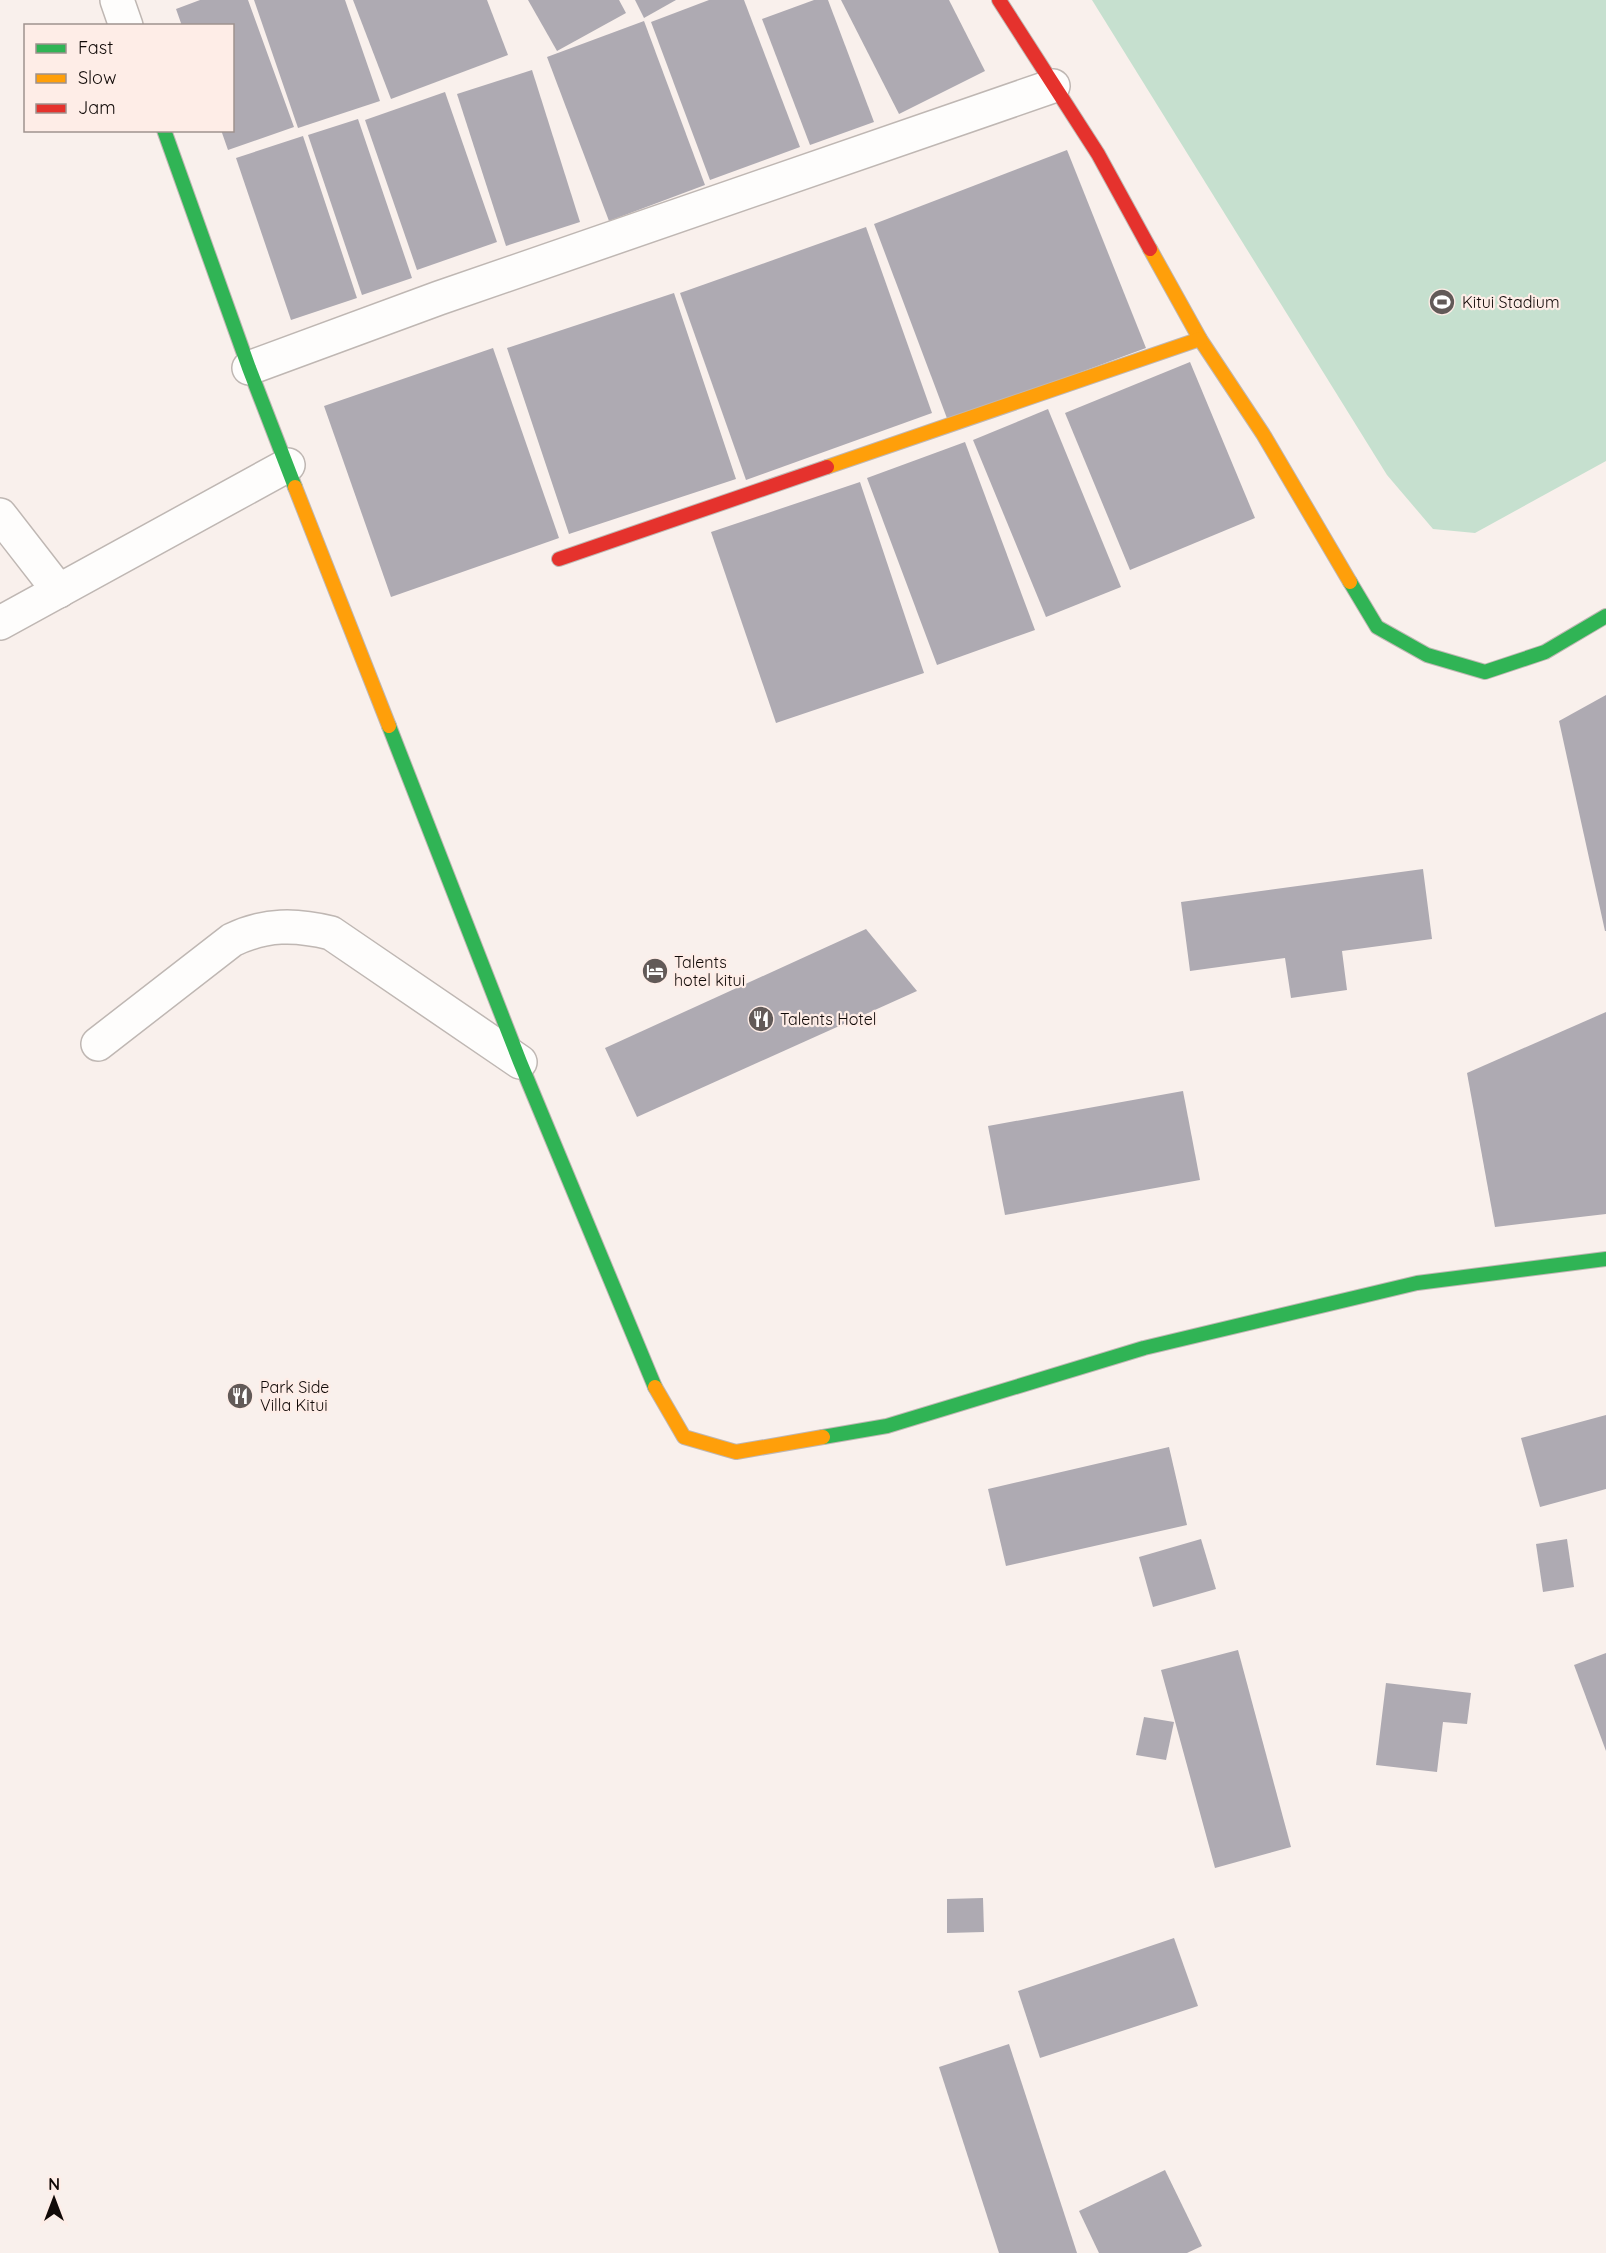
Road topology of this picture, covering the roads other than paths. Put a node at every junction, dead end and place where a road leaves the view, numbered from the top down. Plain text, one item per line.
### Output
1 (117, 0) edge
2 (999, 0) edge
3 (125, 24) edge
4 (1053, 87) junction
5 (165, 132) edge
6 (1200, 339) junction
7 (249, 368) junction
8 (288, 465) junction
9 (0, 515) edge
10 (559, 559) dead end
11 (58, 591) junction
12 (1606, 616) edge
13 (0, 623) edge
14 (98, 1044) dead end
15 (520, 1062) junction
16 (1606, 1259) edge

1 - 3 street
2 - 4 street
4 - 6 street
4 - 7 street
5 - 7 street
6 - 10 street
6 - 12 street
7 - 8 street
8 - 11 street
8 - 15 street
9 - 11 street
11 - 13 street
14 - 15 street
15 - 16 street

